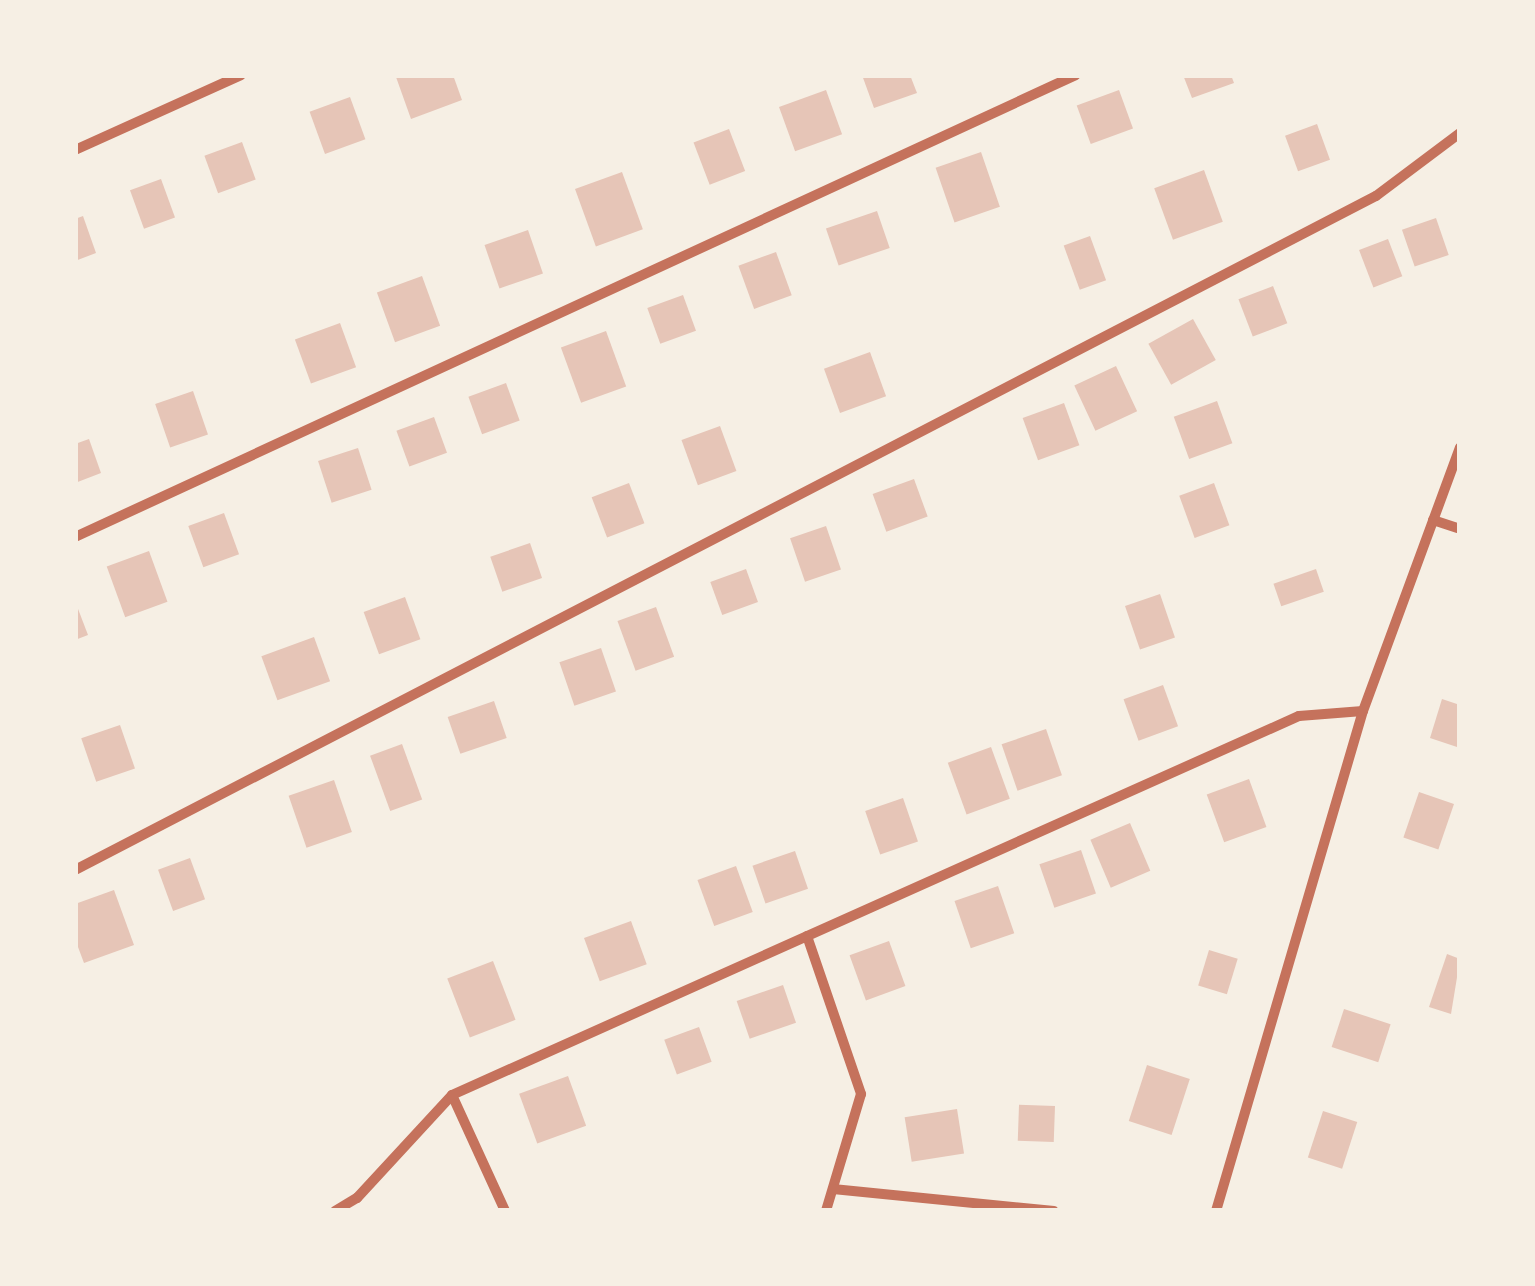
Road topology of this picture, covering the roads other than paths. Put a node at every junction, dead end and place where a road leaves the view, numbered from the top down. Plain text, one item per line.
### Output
1 (241, 75) edge
2 (1076, 75) edge
3 (1460, 134) edge
4 (75, 150) edge
5 (1460, 448) edge
6 (1433, 520) junction
7 (1460, 529) edge
8 (75, 537) edge
9 (1363, 711) junction
10 (75, 870) edge
11 (807, 936) junction
12 (452, 1094) junction
13 (833, 1189) junction
14 (335, 1211) edge
15 (505, 1211) edge
16 (826, 1211) edge
17 (1054, 1211) edge
18 (1216, 1211) edge

1 - 4 street
2 - 8 street
3 - 10 street
5 - 6 street
6 - 7 street
6 - 9 street
9 - 11 street
9 - 18 street
11 - 12 street
11 - 13 street
12 - 14 street
12 - 15 street
13 - 16 street
13 - 17 street

